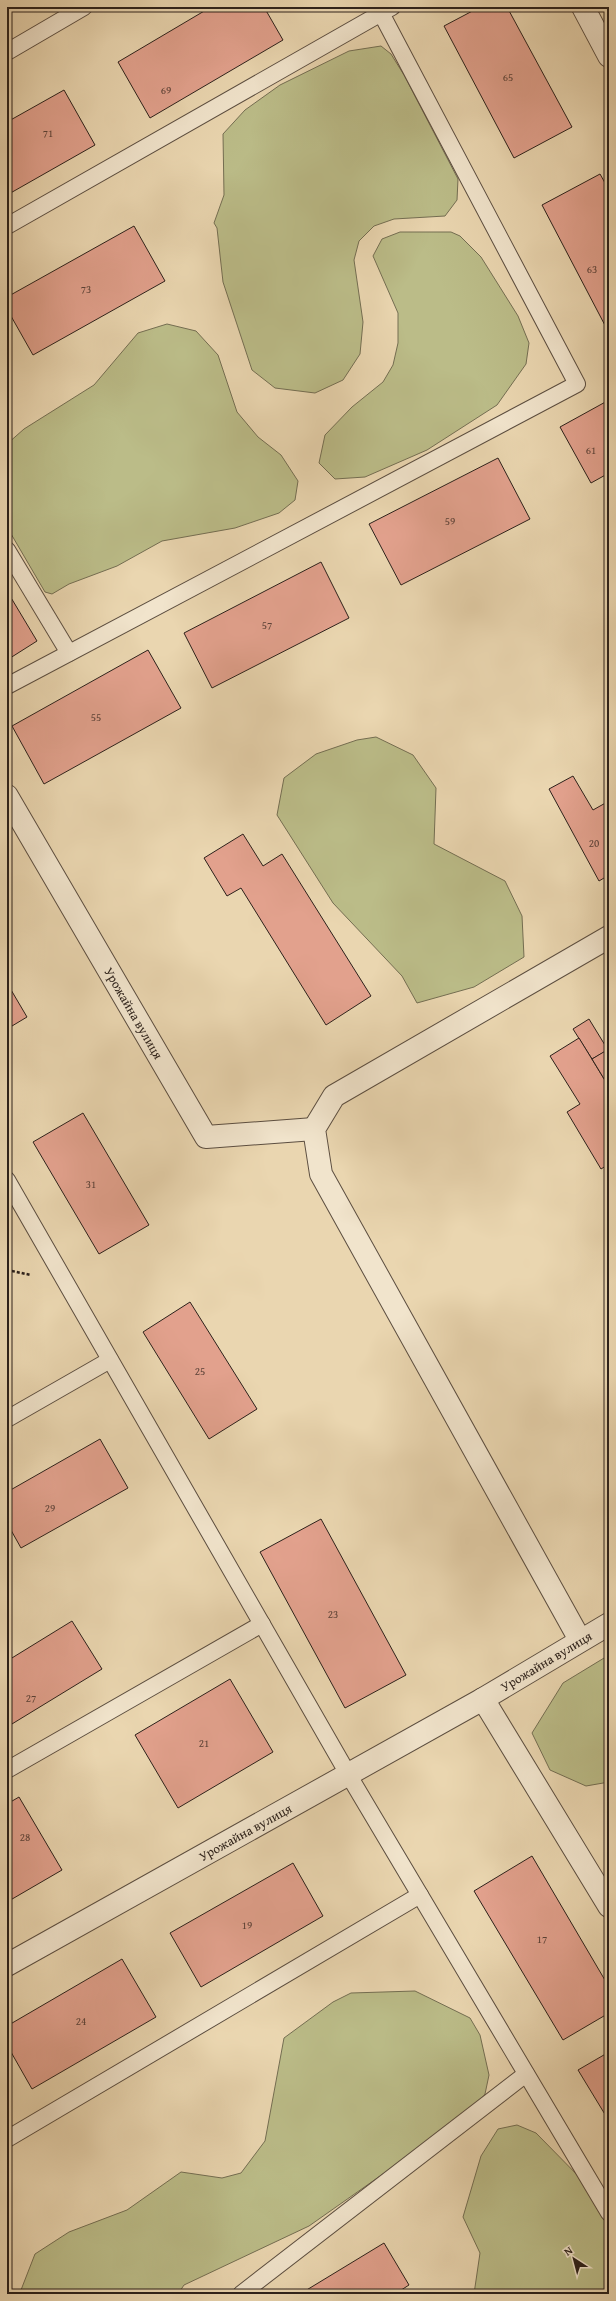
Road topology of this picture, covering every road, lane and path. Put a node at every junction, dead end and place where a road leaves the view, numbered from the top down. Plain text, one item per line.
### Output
1 (84, 7) edge
2 (583, 7) edge
3 (387, 10) edge
4 (7, 52) edge
5 (609, 56) edge
6 (7, 226) edge
7 (7, 550) edge
8 (69, 653) junction
9 (7, 686) edge
10 (7, 796) edge
11 (609, 937) edge
12 (314, 1129) junction
13 (7, 1180) edge
14 (110, 1360) junction
15 (7, 1419) edge
16 (262, 1624) junction
17 (609, 1624) edge
18 (580, 1640) junction
19 (483, 1699) junction
20 (7, 1770) edge
21 (348, 1774) junction
22 (420, 1895) junction
23 (609, 1906) edge
24 (7, 1965) edge
25 (526, 2074) junction
26 (7, 2139) edge
27 (609, 2213) edge
28 (241, 2294) edge

1 - 4 lane
2 - 5 street
3 - 6 lane
3 - 8 lane
7 - 8 lane
8 - 9 lane
10 - 12 street, Урожайна вулиця
11 - 12 street
12 - 18 street
13 - 14 lane
14 - 15 lane
14 - 16 lane
16 - 20 lane
16 - 21 lane
17 - 18 street, Урожайна вулиця
18 - 19 street, Урожайна вулиця
19 - 21 street, Урожайна вулиця
19 - 23 street
21 - 22 lane
21 - 24 street, Урожайна вулиця
22 - 25 lane
22 - 26 lane
25 - 27 lane
25 - 28 lane

